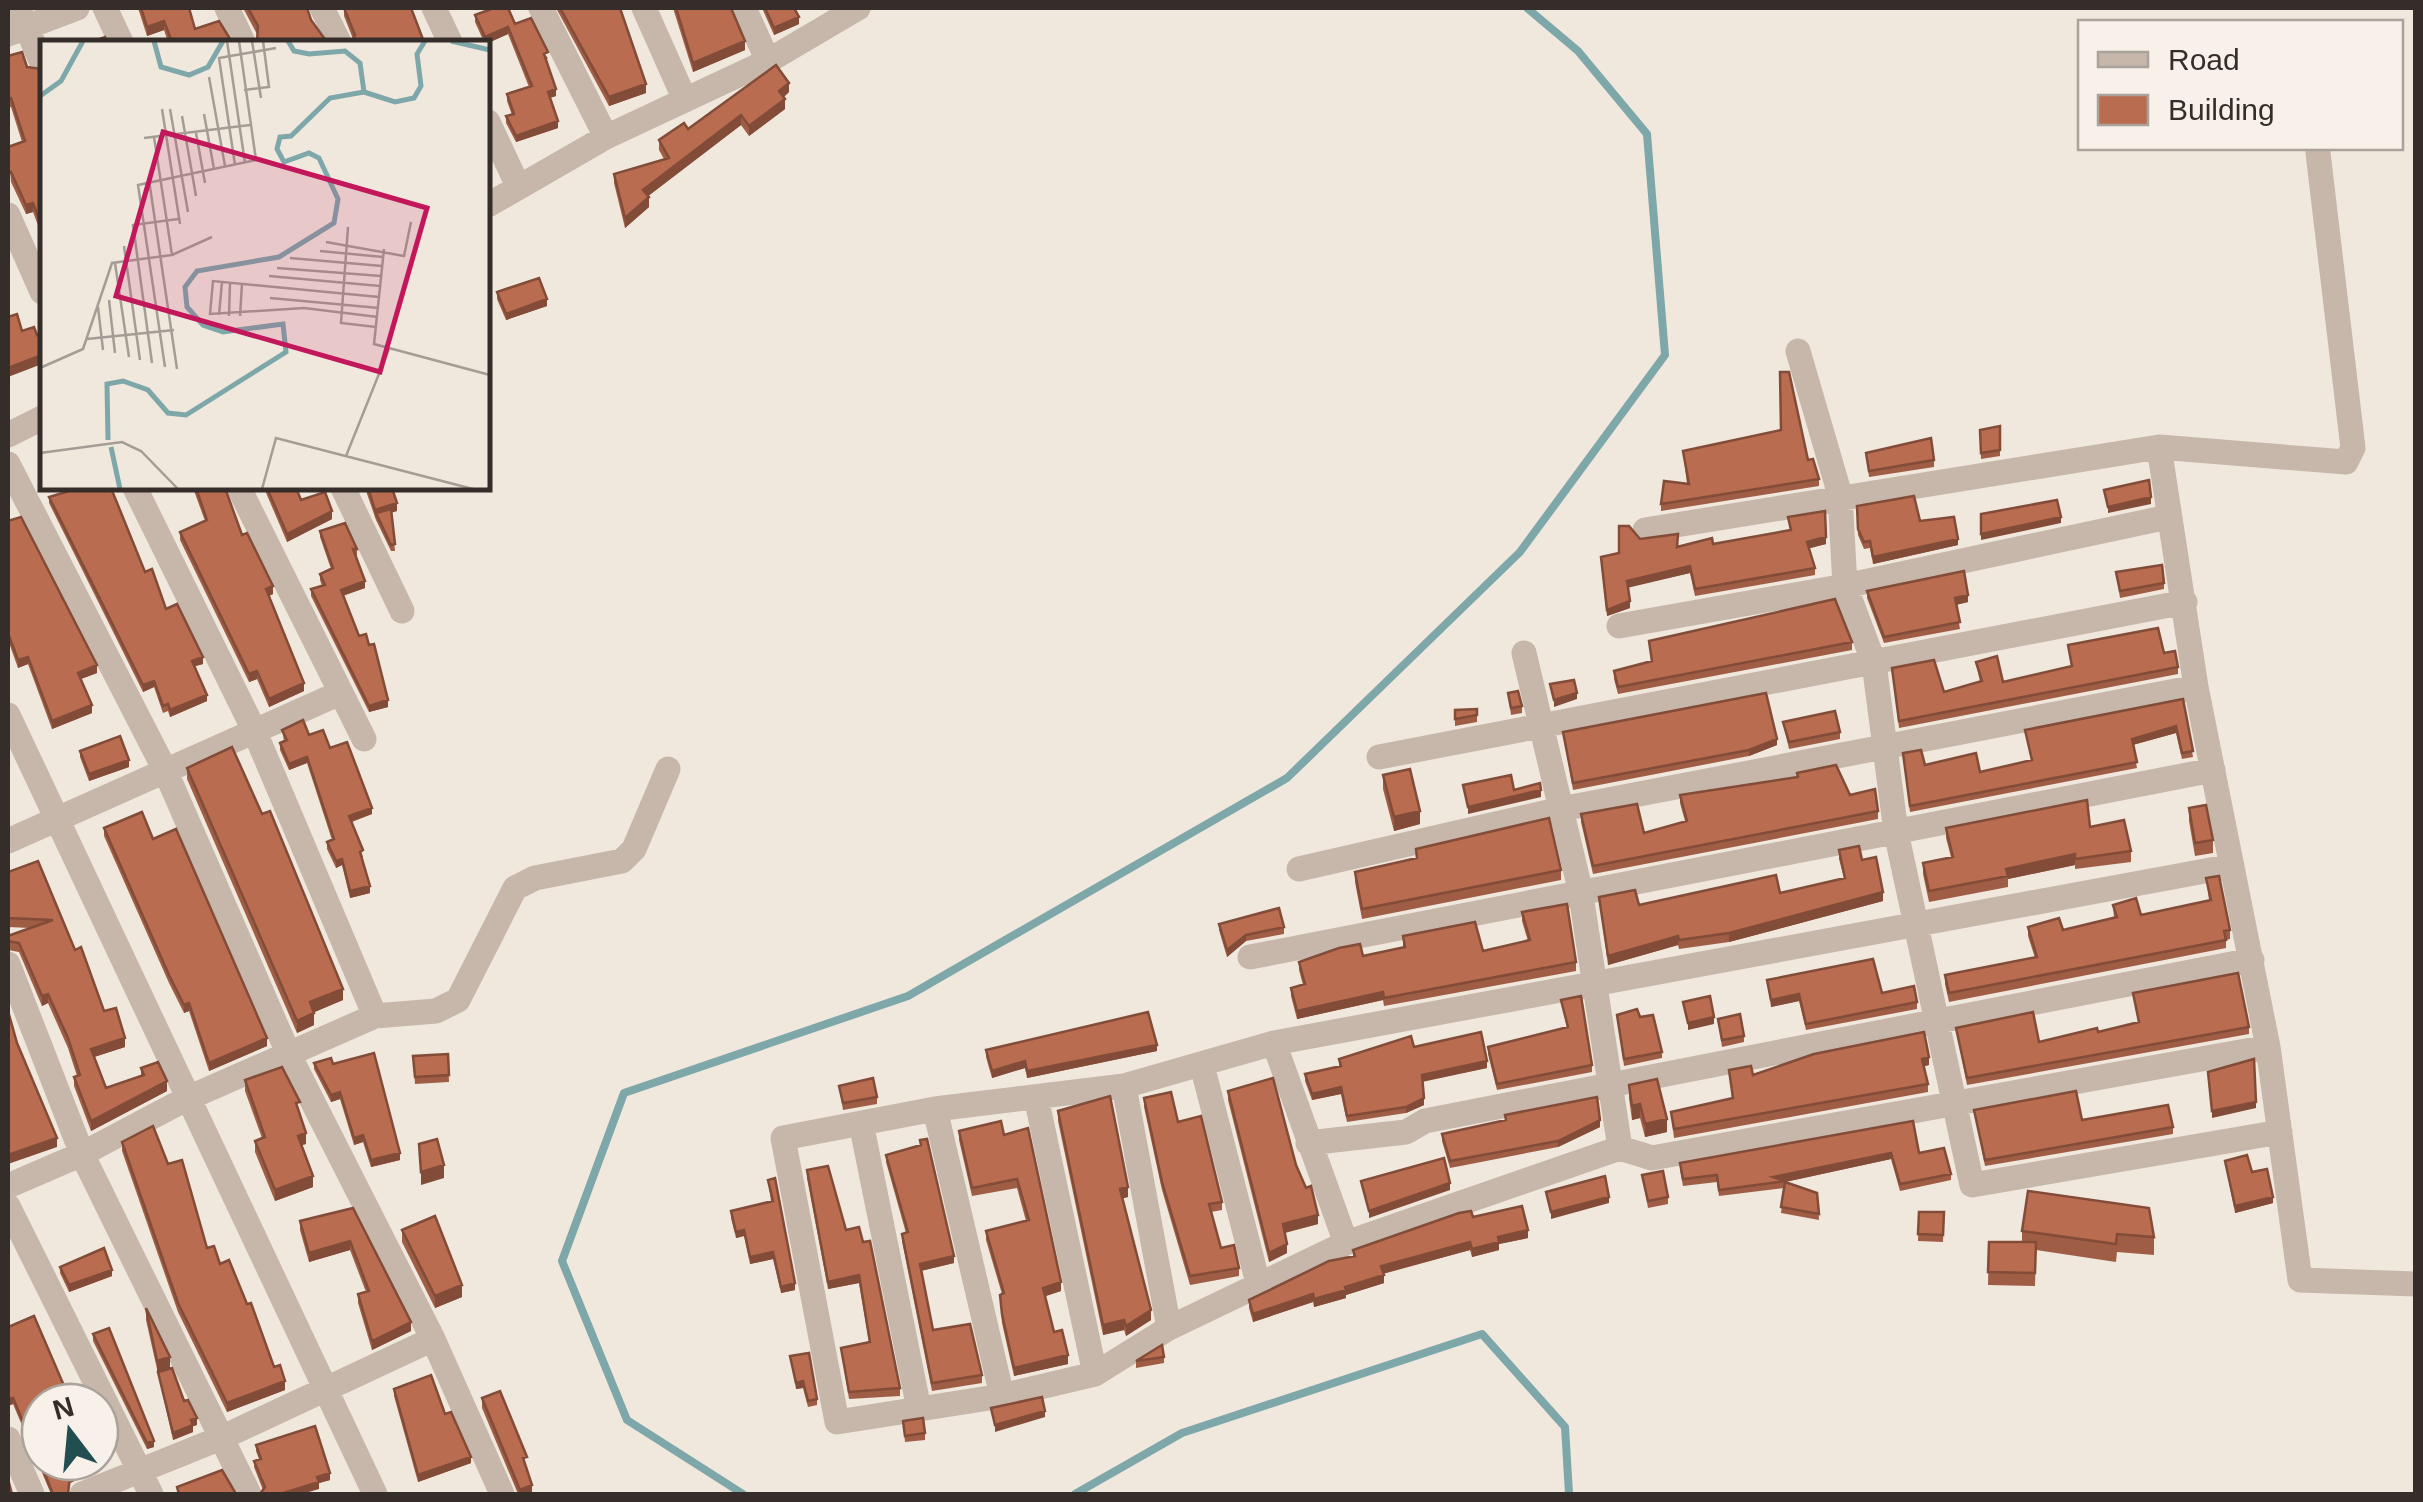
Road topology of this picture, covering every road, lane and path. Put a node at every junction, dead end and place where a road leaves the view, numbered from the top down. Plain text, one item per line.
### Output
1 (77, 8) edge
2 (105, 8) edge
3 (227, 8) edge
4 (322, 8) edge
5 (434, 8) edge
6 (541, 8) edge
7 (644, 8) edge
8 (744, 8) edge
9 (858, 8) edge
10 (17, 23) edge
11 (120, 40) edge
12 (243, 40) edge
13 (337, 40) edge
14 (449, 40) edge
15 (768, 60) junction
16 (40, 61) edge
17 (685, 100) junction
18 (490, 126) edge
19 (606, 137) junction
20 (2318, 153) dead end
21 (518, 186) junction
22 (490, 204) edge
23 (8, 215) edge
24 (40, 287) edge
25 (1798, 350) dead end
26 (40, 419) edge
27 (8, 435) edge
28 (2159, 447) junction
29 (8, 464) edge
30 (136, 490) edge
31 (240, 490) edge
32 (344, 490) edge
33 (1840, 496) junction
34 (2168, 517) junction
35 (1645, 530) dead end
36 (1846, 586) junction
37 (2184, 602) junction
38 (402, 611) dead end
39 (1619, 626) dead end
40 (1524, 653) dead end
41 (1874, 664) junction
42 (2196, 687) junction
43 (340, 693) junction
44 (8, 715) edge
45 (1539, 727) junction
46 (254, 730) junction
47 (364, 738) dead end
48 (1884, 750) junction
49 (1379, 757) dead end
50 (668, 769) dead end
51 (165, 770) junction
52 (2214, 770) junction
53 (1561, 809) junction
54 (57, 821) junction
55 (1896, 832) junction
56 (8, 841) edge
57 (2232, 866) junction
58 (1299, 870) dead end
59 (1580, 890) junction
60 (1916, 927) junction
61 (1250, 956) dead end
62 (2252, 960) junction
63 (8, 964) edge
64 (1596, 984) junction
65 (374, 1016) junction
66 (1934, 1019) junction
67 (1274, 1043) junction
68 (2268, 1047) junction
69 (289, 1055) junction
70 (1202, 1065) junction
71 (1612, 1083) junction
72 (1124, 1086) junction
73 (1036, 1096) junction
74 (186, 1099) junction
75 (1953, 1104) junction
76 (935, 1108) junction
77 (861, 1123) junction
78 (2280, 1132) junction
79 (1308, 1143) junction
80 (1620, 1148) junction
81 (82, 1154) junction
82 (8, 1186) edge
83 (8, 1206) edge
84 (1346, 1243) junction
85 (2416, 1284) edge
86 (1259, 1287) junction
87 (1169, 1328) junction
88 (433, 1339) junction
89 (1096, 1374) junction
90 (326, 1388) junction
91 (1002, 1396) junction
92 (919, 1409) junction
93 (221, 1438) junction
94 (8, 1439) edge
95 (146, 1483) edge
96 (32, 1494) edge
97 (82, 1494) edge
98 (250, 1494) edge
99 (376, 1494) edge
100 (502, 1494) edge

1 - 10 street
2 - 11 street
3 - 12 street
4 - 13 street
5 - 14 street
6 - 19 street
7 - 17 street
8 - 15 street
9 - 15 street
10 - 16 street
15 - 17 street
17 - 19 street
18 - 21 street
19 - 21 street
20 - 28 street
21 - 22 street
23 - 24 street
25 - 33 street
26 - 27 street
28 - 33 street
28 - 34 street
29 - 51 street
30 - 46 street
31 - 43 street
32 - 38 street
33 - 35 street
33 - 36 street
34 - 36 street
34 - 37 street
36 - 39 street
36 - 41 street
37 - 41 street
37 - 42 street
40 - 45 street
41 - 45 street
41 - 48 street
42 - 48 street
42 - 52 street
43 - 46 street
43 - 47 street
44 - 54 street
45 - 49 street
45 - 53 street
46 - 51 street
46 - 65 street
48 - 53 street
48 - 55 street
50 - 65 street
51 - 54 street
51 - 69 street
52 - 55 street
52 - 57 street
53 - 58 street
53 - 59 street
54 - 56 street
54 - 74 street
55 - 59 street
55 - 60 street
57 - 60 street
57 - 62 street
59 - 61 street
59 - 64 street
60 - 64 street
60 - 66 street
62 - 66 street
62 - 68 street
63 - 81 street
64 - 67 street
64 - 71 street
65 - 69 street
66 - 71 street
66 - 75 street
67 - 70 street
67 - 79 street
68 - 75 street
68 - 78 street
69 - 74 street
69 - 88 street
70 - 72 street
70 - 86 street
71 - 79 street
71 - 80 street
72 - 73 street
72 - 87 street
73 - 76 street
73 - 89 street
74 - 81 street
74 - 90 street
75 - 78 street
75 - 80 street
76 - 77 street
76 - 91 street
77 - 92 street
77 - 92 street
78 - 85 street
79 - 84 street
80 - 84 street
81 - 82 street
81 - 93 street
83 - 95 street
84 - 86 street
86 - 87 street
87 - 89 street
88 - 90 street
88 - 100 street
89 - 91 street
90 - 93 street
90 - 99 street
91 - 92 street
93 - 95 street
93 - 98 street
94 - 96 street
95 - 97 street

